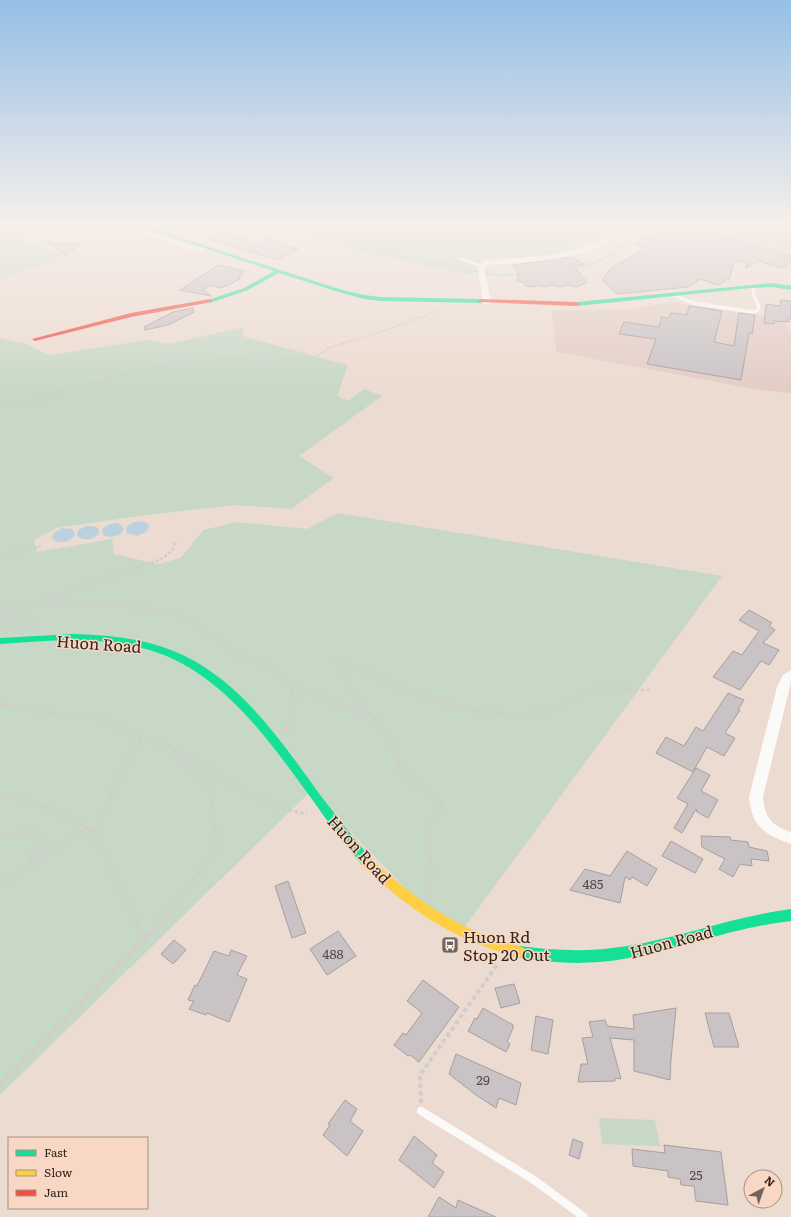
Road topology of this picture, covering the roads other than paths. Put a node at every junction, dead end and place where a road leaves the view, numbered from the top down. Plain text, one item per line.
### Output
1 (263, 280) edge
2 (308, 280) edge
3 (484, 280) edge
4 (791, 288) edge
5 (753, 289) dead end
6 (674, 295) junction
7 (487, 303) junction
8 (35, 339) dead end
9 (0, 641) edge
10 (791, 674) edge
11 (791, 838) edge
12 (791, 915) edge
13 (422, 1111) road end
14 (584, 1217) edge

1 - 8 street
2 - 7 street
3 - 7 street
4 - 6 street
5 - 6 lane
6 - 7 street
9 - 12 street, Huon Road
10 - 11 street
13 - 14 lane

